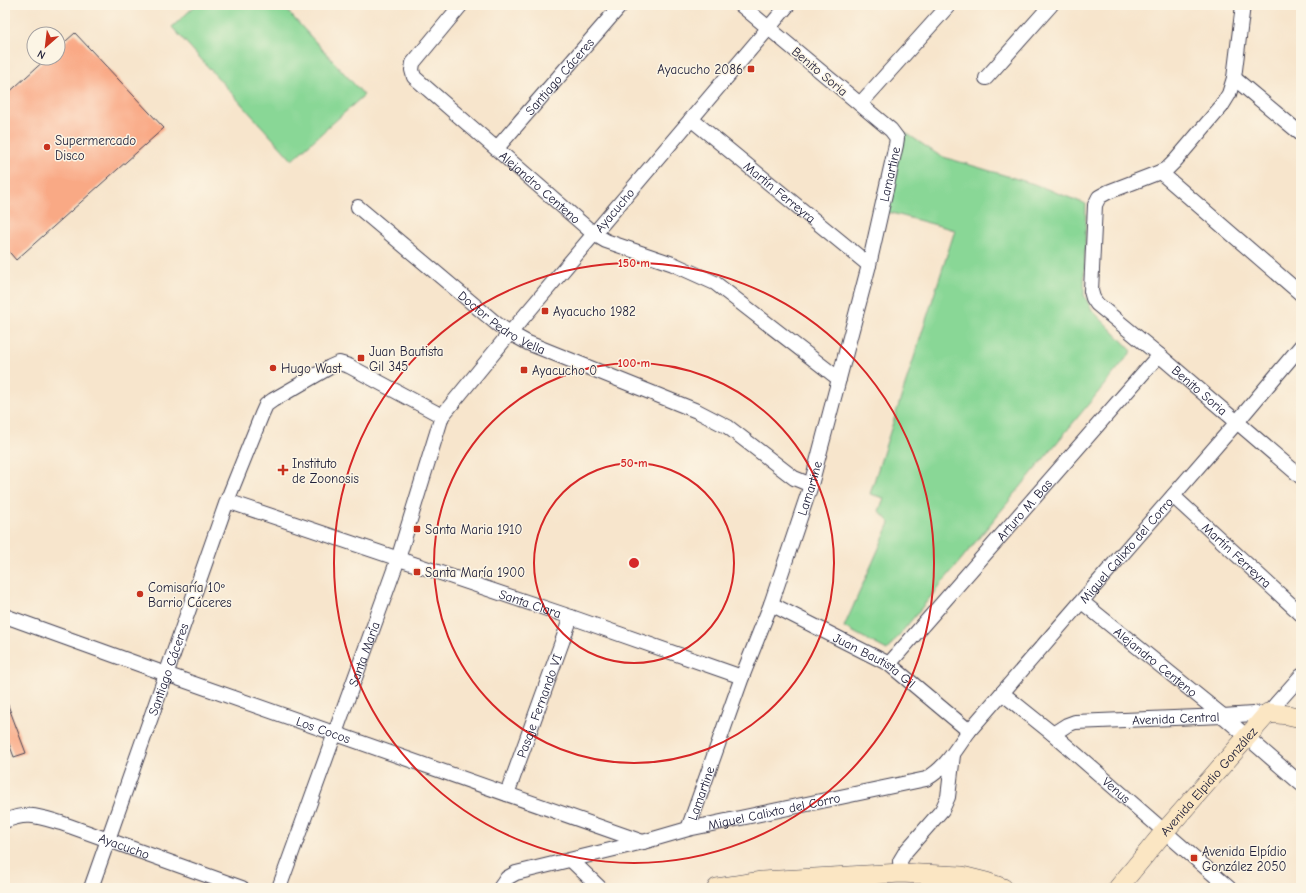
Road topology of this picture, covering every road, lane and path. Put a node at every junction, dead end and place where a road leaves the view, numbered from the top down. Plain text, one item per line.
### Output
1 (461, 5) edge
2 (621, 5) edge
3 (741, 5) edge
4 (788, 5) edge
5 (949, 5) edge
6 (1051, 5) edge
7 (1243, 5) edge
8 (768, 28) junction
9 (986, 78) dead end
10 (1234, 78) junction
11 (860, 104) junction
12 (691, 119) junction
13 (1299, 129) edge
14 (897, 138) joint
15 (497, 148) junction
16 (1160, 172) junction
17 (358, 207) dead end
18 (594, 234) junction
19 (869, 265) junction
20 (1301, 294) edge
21 (510, 333) junction
22 (1301, 346) edge
23 (1159, 355) junction
24 (839, 379) junction
25 (442, 416) junction
26 (1237, 422) junction
27 (1301, 477) edge
28 (811, 486) junction
29 (1174, 496) junction
30 (227, 501) junction
31 (398, 559) junction
32 (1082, 602) junction
33 (771, 604) junction
34 (1301, 614) edge
35 (5, 616) edge
36 (571, 617) junction
37 (889, 664) junction
38 (166, 674) junction
39 (1301, 676) edge
40 (742, 677) junction
41 (1002, 693) junction
42 (1268, 713) junction
43 (1223, 716) junction
44 (1301, 718) edge
45 (968, 731) junction
46 (335, 734) junction
47 (1053, 734) junction
48 (1246, 737) junction
49 (953, 754) junction
50 (1301, 784) edge
51 (507, 794) junction
52 (5, 821) edge
53 (688, 829) junction
54 (1164, 832) junction
55 (108, 841) junction
56 (643, 842) junction
57 (571, 860) junction
58 (901, 873) junction
59 (91, 888) edge
60 (242, 888) edge
61 (279, 888) edge
62 (500, 888) edge
63 (600, 888) edge
64 (717, 888) edge
65 (1003, 888) edge
66 (1118, 888) edge
67 (1229, 888) edge

1 - 15 street, Alejandro Centeno
2 - 15 street, Santiago Cáceres
3 - 8 street, Benito Soria
4 - 8 street, Ayacucho
5 - 11 street
6 - 9 street
7 - 10 street
8 - 11 street, Benito Soria
8 - 12 street, Ayacucho
10 - 13 street
10 - 16 street
11 - 14 street, Benito Soria
12 - 18 street, Ayacucho
12 - 19 street, Martín Ferreyra
14 - 19 street, Lamartine
15 - 18 street, Alejandro Centeno
16 - 20 street
16 - 23 street, Benito Soria
17 - 21 street, Doctor Pedro Vella
18 - 21 street, Ayacucho
18 - 24 street, Alejandro Centeno
19 - 24 street, Lamartine
21 - 25 street, Ayacucho
21 - 28 street, Doctor Pedro Vella
22 - 26 street, Miguel Calixto del Corro
23 - 26 street, Benito Soria
23 - 37 street, Arturo M. Bas
24 - 28 street, Lamartine
25 - 30 street, Santiago Cáceres
25 - 31 street, Santa María
26 - 27 street, Benito Soria
26 - 29 street, Miguel Calixto del Corro
28 - 33 street, Lamartine
29 - 32 street, Miguel Calixto del Corro
29 - 34 street, Martín Ferreyra
30 - 31 street, Santa Clara
30 - 38 street, Santiago Cáceres
31 - 36 street, Santa Clara
31 - 46 street, Santa María
32 - 41 street, Miguel Calixto del Corro
32 - 43 street, Alejandro Centeno
33 - 37 street, Juan Bautista Gil
33 - 40 street, Lamartine
35 - 38 street, Los Cocos
36 - 40 street, Santa Clara
36 - 51 street, Pasaje Fernando VI
37 - 45 street, Juan Bautista Gil
38 - 46 street, Los Cocos
38 - 55 street, Santiago Cáceres
39 - 42 street, Avenida Elpidio González
40 - 53 street, Lamartine
41 - 45 street, Miguel Calixto del Corro
41 - 47 street, Venus
42 - 43 street, Avenida Central
42 - 44 main road, Avenida Central
42 - 48 main road, Avenida Elpidio González
43 - 47 street, Avenida Central
43 - 48 street, Alejandro Centeno
45 - 49 street, Miguel Calixto del Corro
46 - 51 street, Los Cocos
46 - 61 street, Santa María
47 - 54 street, Venus
48 - 50 street, Alejandro Centeno
48 - 54 main road, Avenida Elpidio González
49 - 53 street, Miguel Calixto del Corro
49 - 58 street, Miguel Calixto del Corro
51 - 56 street, Los Cocos
52 - 55 street, Ayacucho
53 - 56 street, Miguel Calixto del Corro
54 - 66 main road, Avenida Elpidio González
54 - 67 street, Venus
55 - 59 street, Santiago Cáceres
55 - 60 street, Ayacucho
56 - 57 street, Miguel Calixto del Corro
57 - 62 street, Miguel Calixto del Corro
57 - 63 street
58 - 64 main road
58 - 65 main road

